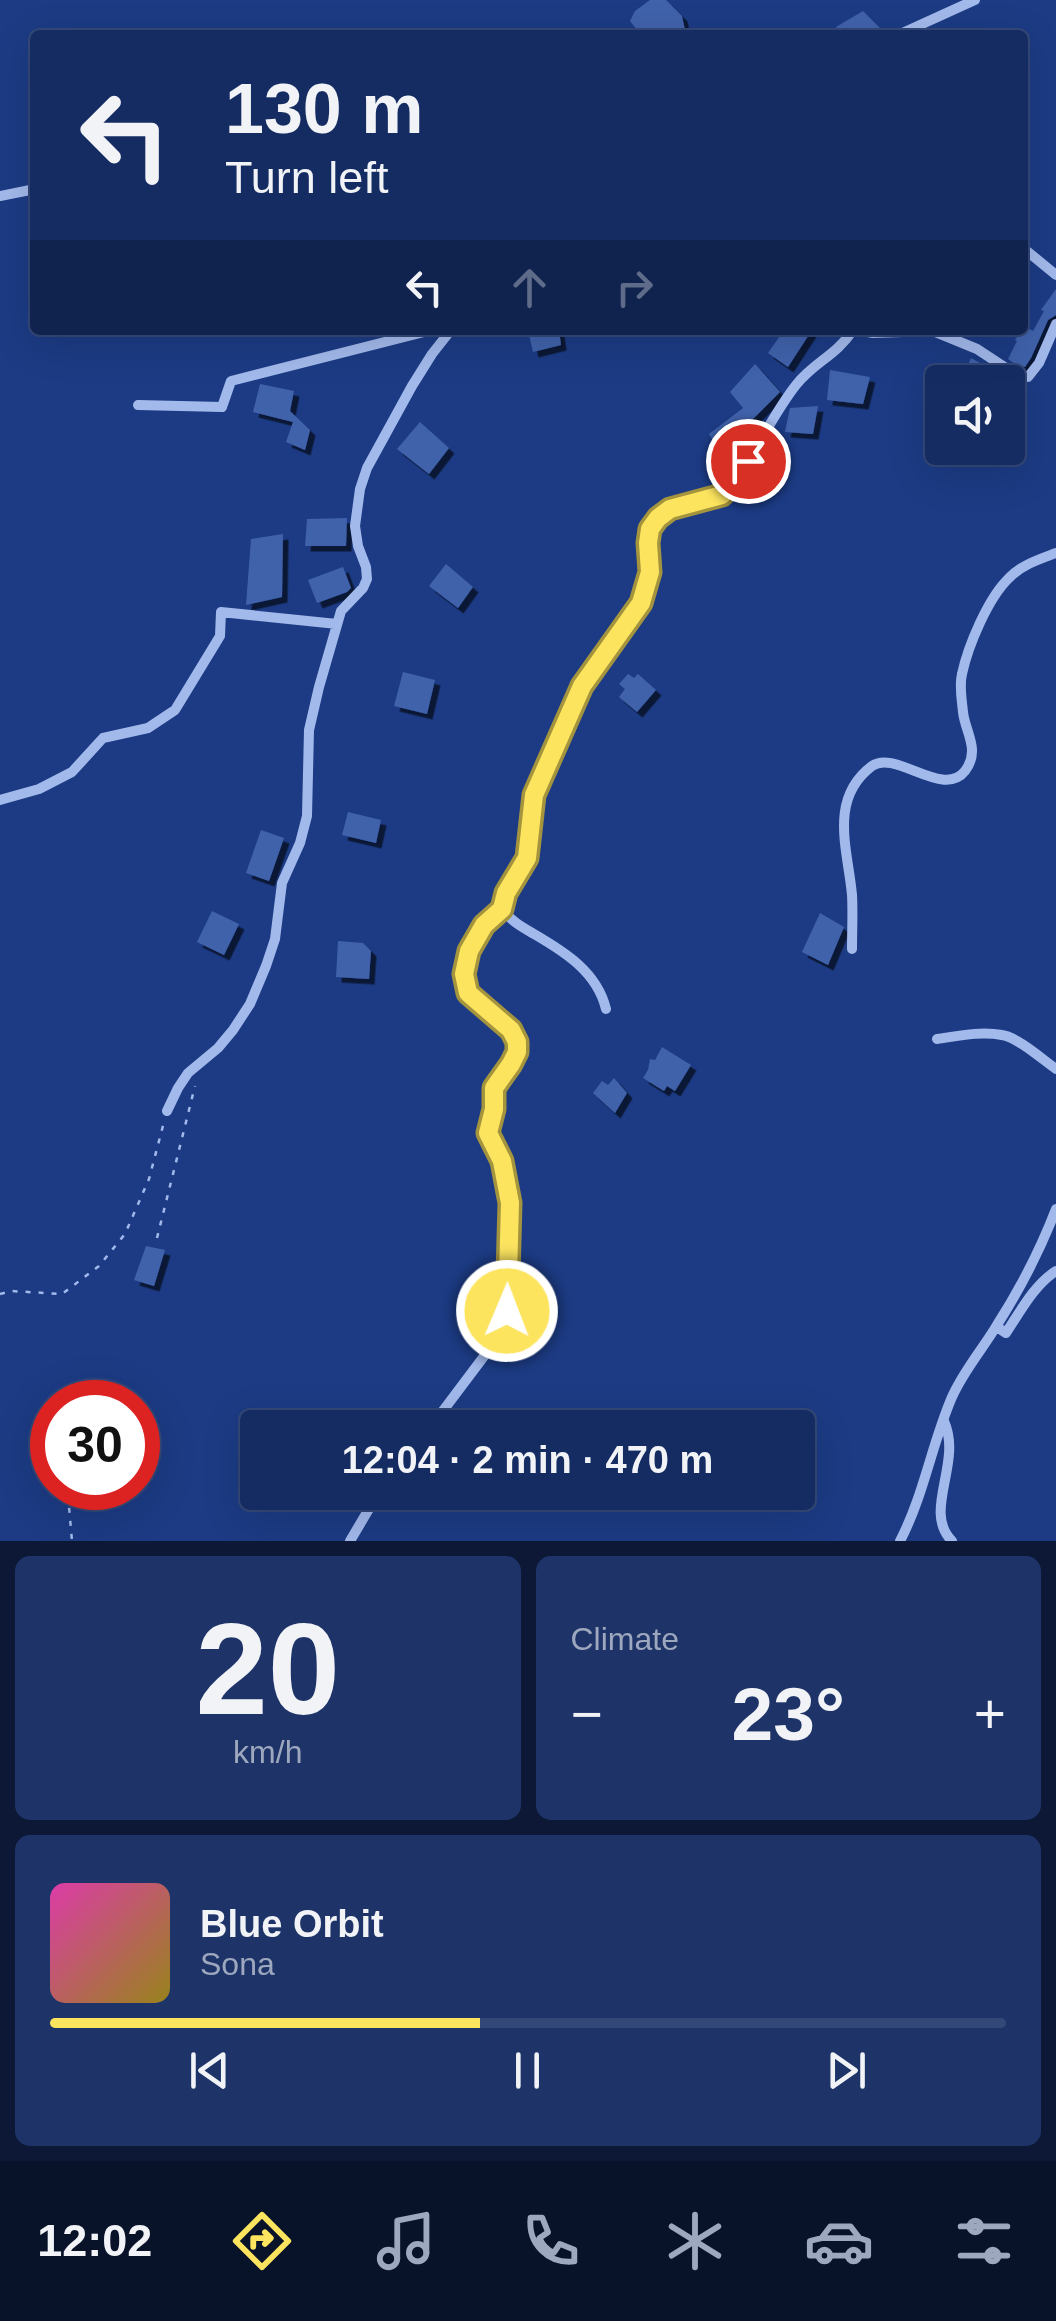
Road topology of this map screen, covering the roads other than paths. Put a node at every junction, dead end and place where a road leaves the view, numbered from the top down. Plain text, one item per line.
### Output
1 (975, 0) edge
2 (909, 30) edge
3 (30, 190) edge
4 (0, 196) edge
5 (1028, 252) edge
6 (1056, 275) edge
7 (1056, 324) edge
8 (412, 335) edge
9 (447, 335) edge
10 (851, 335) edge
11 (941, 335) edge
12 (138, 405) dead end
13 (1056, 553) edge
14 (337, 624) junction
15 (0, 800) edge
16 (502, 909) junction
17 (852, 949) dead end
18 (606, 1008) dead end
19 (937, 1039) dead end
20 (1056, 1069) edge
21 (168, 1112) road end
22 (1056, 1208) edge
23 (1056, 1272) edge
24 (997, 1327) junction
25 (444, 1410) edge
26 (944, 1422) junction
27 (368, 1510) edge
28 (350, 1541) edge
29 (900, 1541) edge
30 (952, 1541) edge

1 - 2 street
3 - 4 street
5 - 6 street
7 - 11 street
8 - 12 street
9 - 14 street
10 - 16 street
13 - 17 street
14 - 15 street
14 - 21 street
16 - 18 street
16 - 25 street
19 - 20 street
22 - 24 street
23 - 24 street
24 - 26 street
26 - 29 street
26 - 30 street
27 - 28 street

